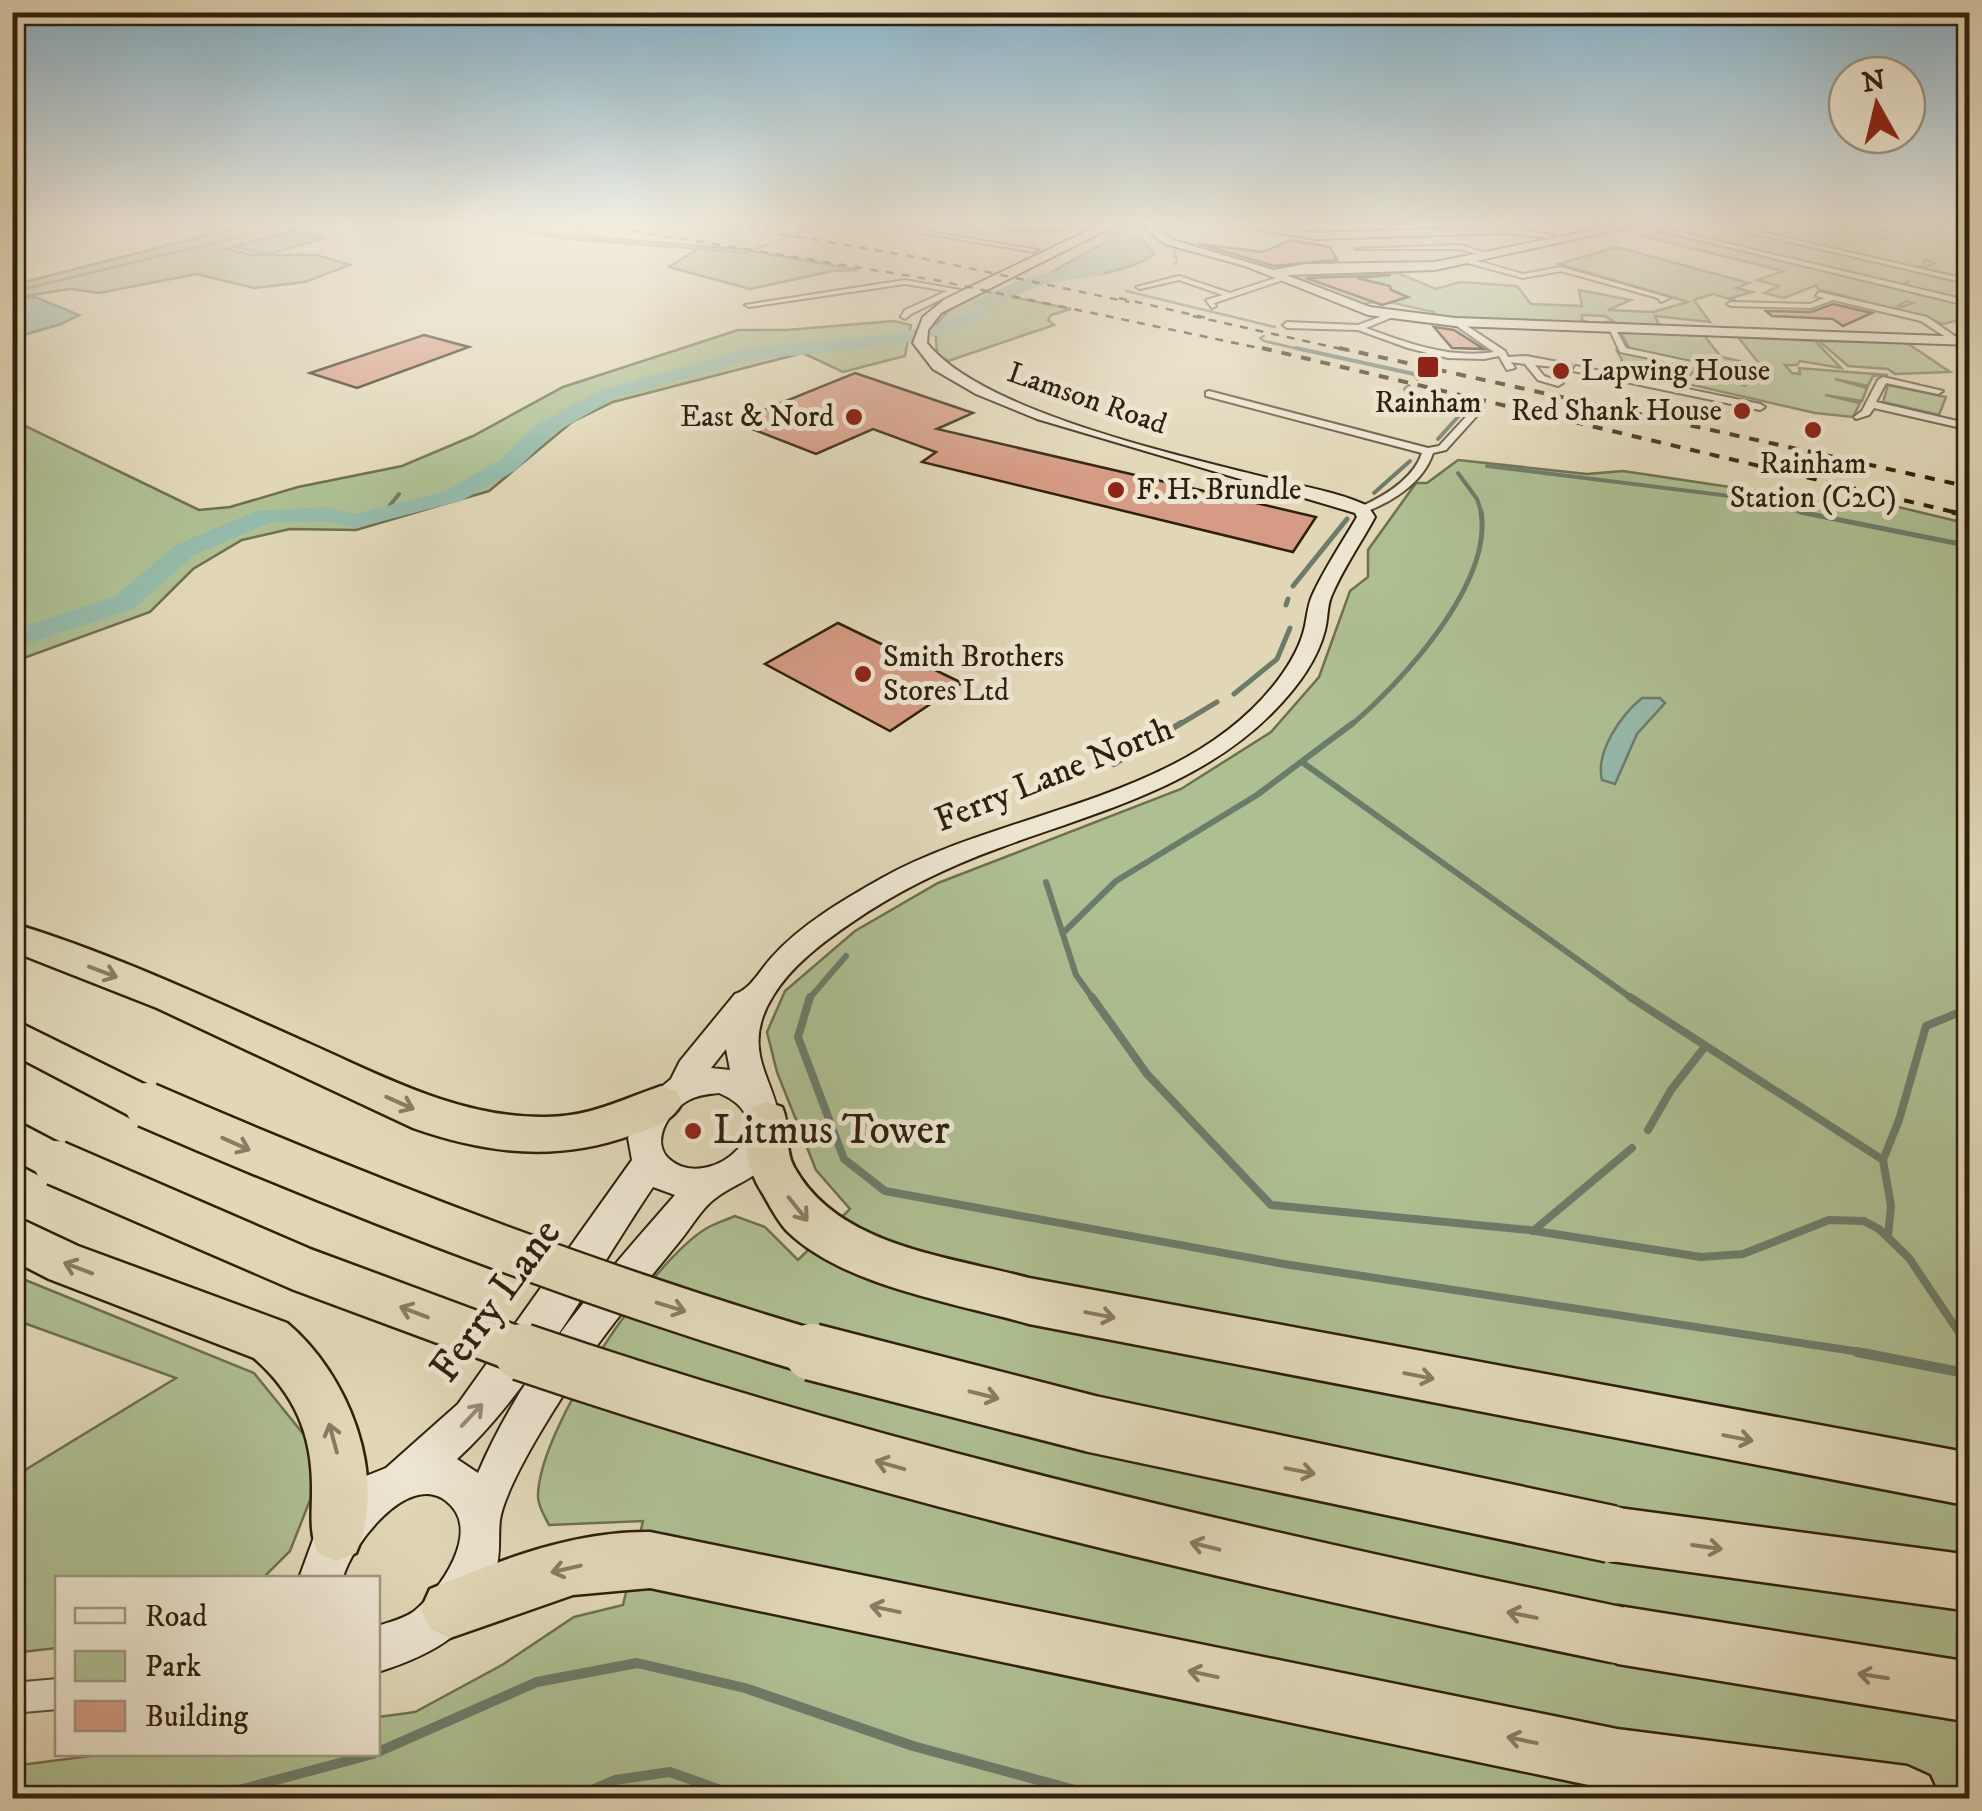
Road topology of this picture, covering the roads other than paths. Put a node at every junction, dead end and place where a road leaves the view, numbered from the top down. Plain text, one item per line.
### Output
1 (917, 308) edge
2 (949, 308) edge
3 (1359, 308) edge
4 (1877, 308) edge
5 (1390, 315) junction
6 (894, 317) dead end
7 (905, 317) junction
8 (1456, 322) junction
9 (1286, 325) dead end
10 (1360, 328) junction
11 (1611, 328) junction
12 (924, 329) junction
13 (1964, 341) edge
14 (1526, 359) junction
15 (1506, 360) junction
16 (1555, 364) tunnel mouth
17 (1576, 369) tunnel mouth
18 (1726, 371) dead end
19 (1558, 383) tunnel mouth
20 (1938, 391) dead end
21 (1209, 394) dead end
22 (1872, 404) junction
23 (1760, 407) dead end
24 (1478, 408) dead end
25 (1859, 417) dead end
26 (1970, 427) edge
27 (1428, 451) junction
28 (1362, 510) junction
29 (12, 936) edge
30 (759, 992) junction
31 (12, 1035) edge
32 (672, 1096) junction
33 (760, 1106) junction
34 (12, 1138) edge
35 (650, 1162) junction
36 (706, 1184) junction
37 (12, 1236) edge
38 (400, 1480) junction
39 (1970, 1480) edge
40 (481, 1515) junction
41 (323, 1559) edge
42 (1970, 1583) edge
43 (450, 1609) junction
44 (384, 1648) edge
45 (1970, 1692) edge
46 (55, 1694) edge
47 (12, 1698) edge
48 (1907, 1798) edge

1 - 7 street
2 - 12 street
3 - 5 street
4 - 13 street
5 - 8 street
5 - 10 street
6 - 7 street
7 - 12 street
8 - 11 street
8 - 15 street
9 - 10 street
10 - 15 street
11 - 13 street
11 - 18 street
12 - 28 street, Lamson Road
14 - 15 street
14 - 16 street
14 - 19 street
17 - 23 street
20 - 22 street
21 - 27 street
22 - 25 street
22 - 26 street
24 - 27 street
27 - 28 street
28 - 30 street, Ferry Lane North
29 -> 32 highway
30 - 32 street, Ferry Lane North
30 - 33 street, Ferry Lane North
31 -> 42 highway, bridge
32 - 33 street
32 - 35 street
33 - 36 street
33 -> 39 highway
45 -> 34 highway, bridge
35 - 36 street
38 -> 35 street, Ferry Lane
36 - 40 street
41 -> 37 highway
38 - 40 street
38 - 41 street, Ferry Lane
40 - 43 street
43 - 44 street
48 -> 43 highway
46 - 47 street

